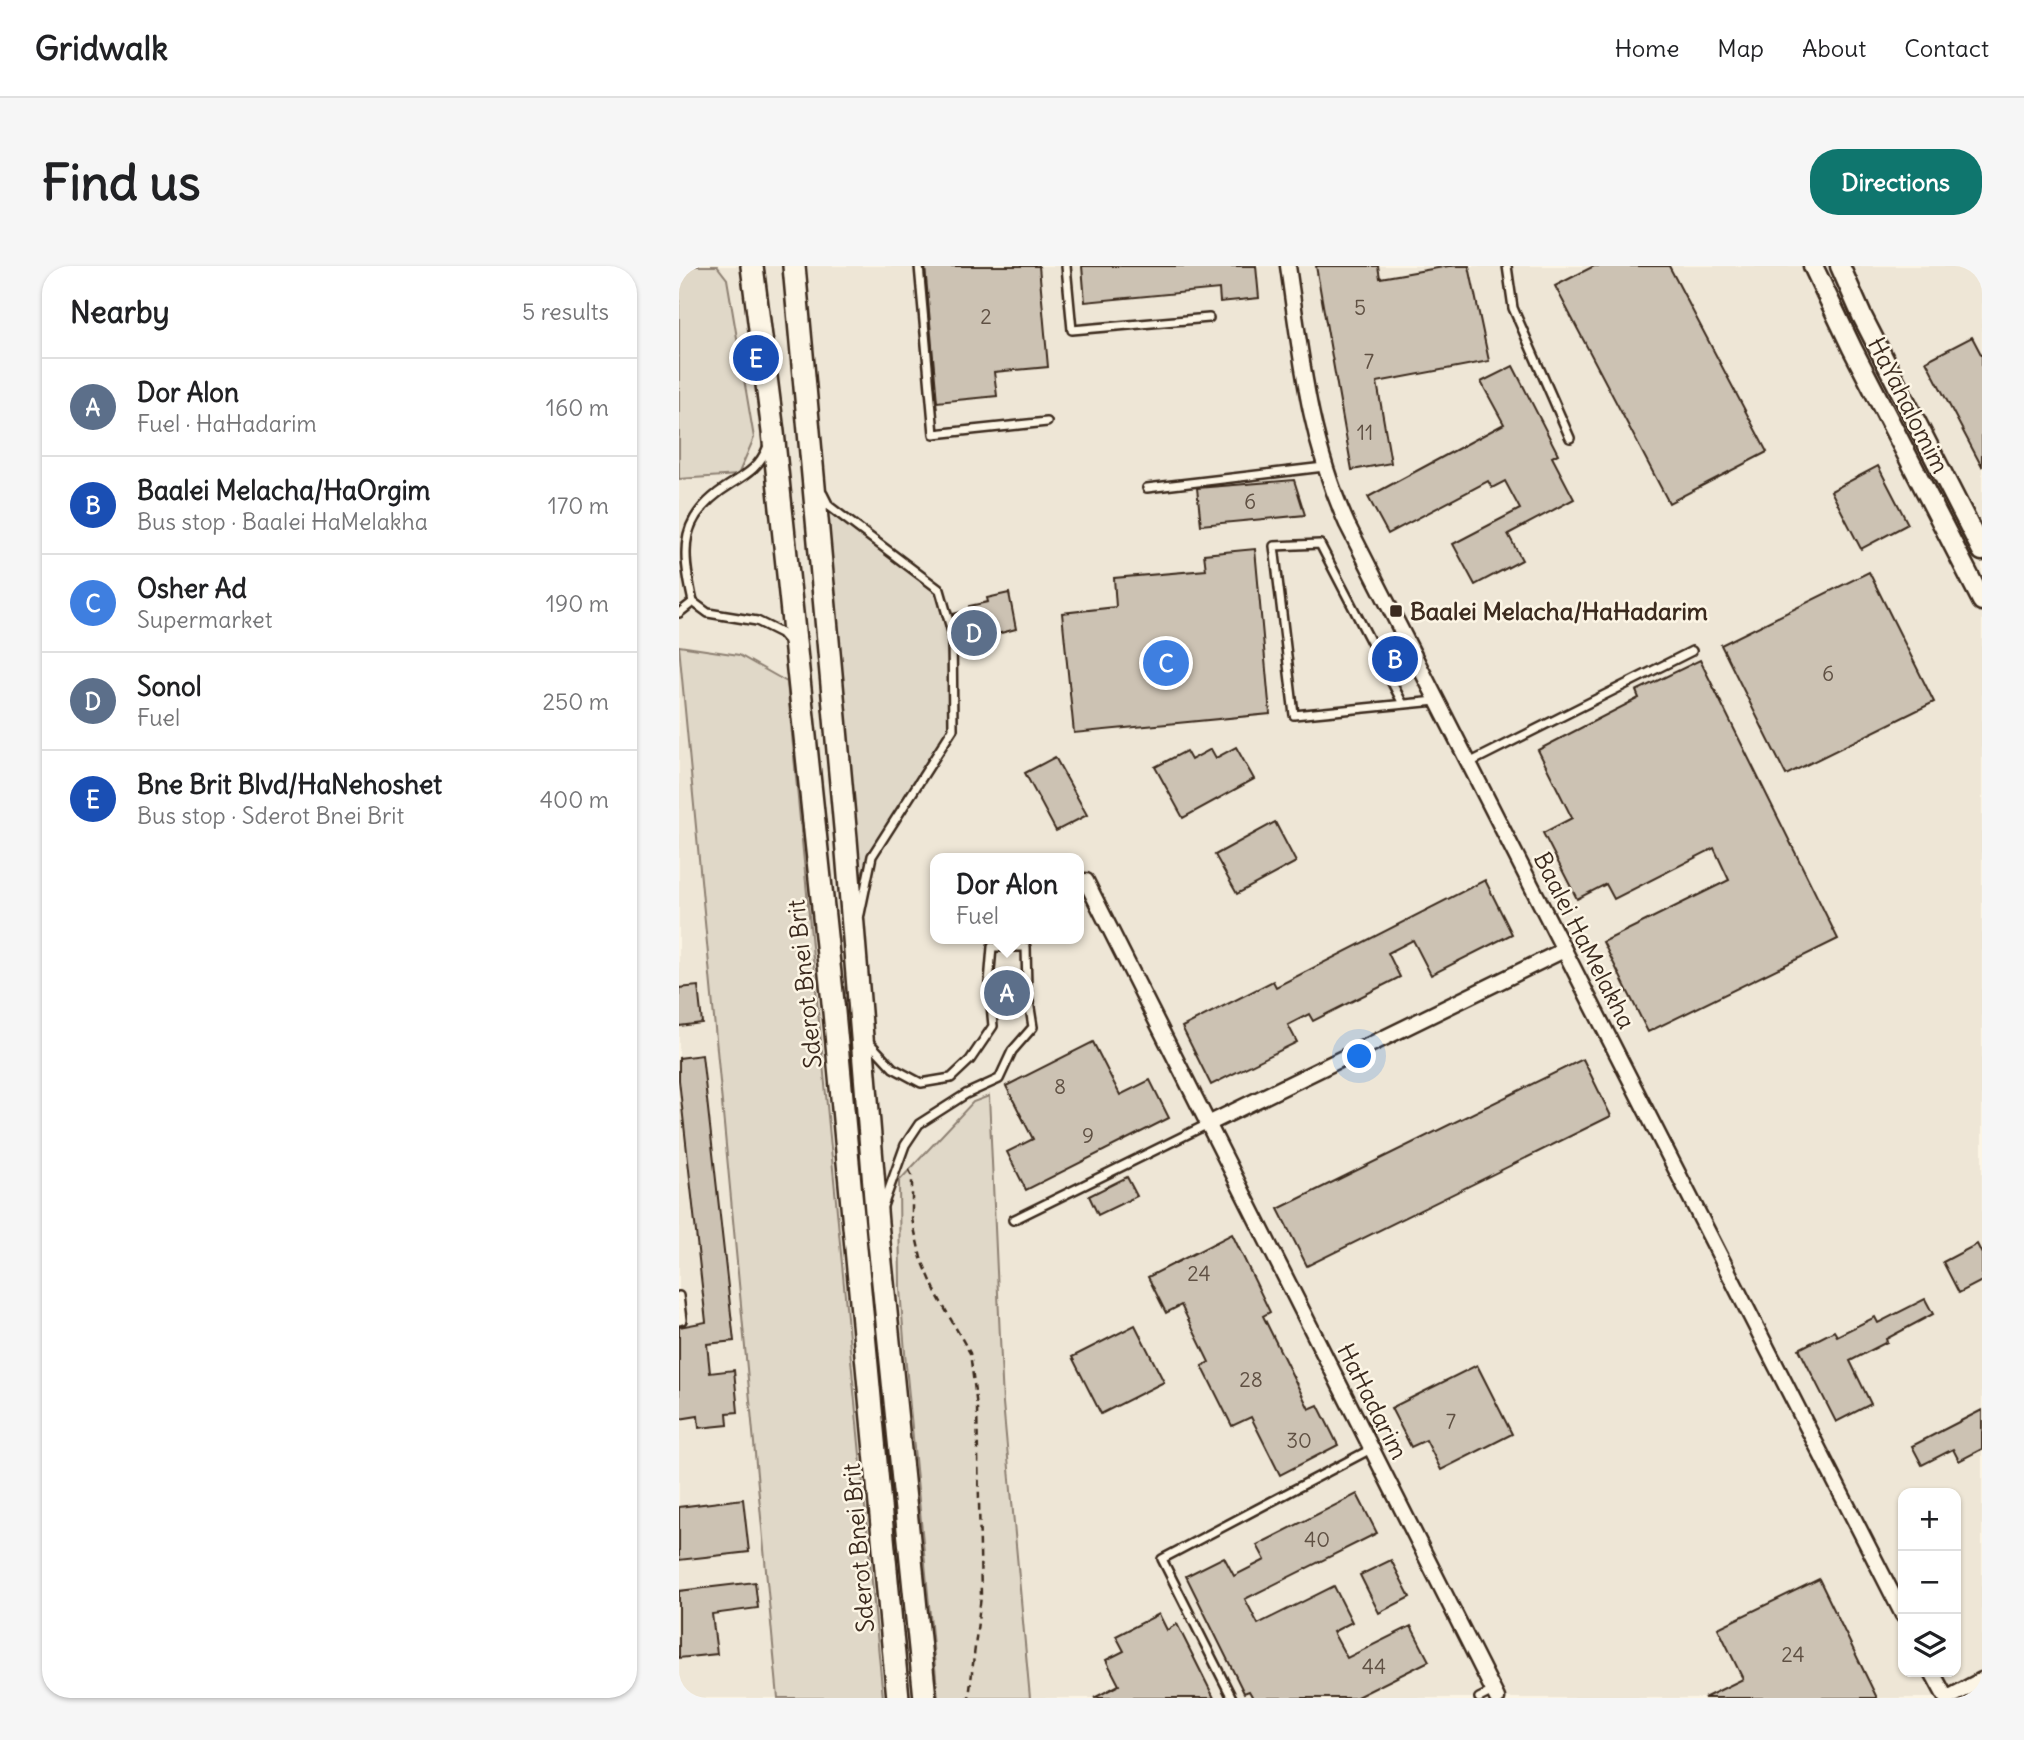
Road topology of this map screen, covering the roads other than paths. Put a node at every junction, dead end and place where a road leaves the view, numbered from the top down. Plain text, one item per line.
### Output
1 (735, 266) edge
2 (752, 266) edge
3 (794, 266) edge
4 (806, 266) edge
5 (919, 266) edge
6 (1066, 266) edge
7 (1288, 266) edge
8 (1507, 266) edge
9 (1813, 266) edge
10 (1840, 266) edge
11 (755, 297) junction
12 (797, 297) junction
13 (1209, 318) dead end
14 (1047, 422) dead end
15 (773, 432) junction
16 (1570, 438) dead end
17 (1324, 467) junction
18 (813, 478) junction
19 (1147, 488) dead end
20 (1982, 551) edge
21 (1982, 601) edge
22 (693, 602) junction
23 (679, 613) edge
24 (796, 650) junction
25 (1692, 651) dead end
26 (1437, 701) junction
27 (1403, 704) junction
28 (1469, 763) junction
29 (1086, 881) dead end
30 (855, 938) junction
31 (1564, 950) junction
32 (862, 1035) junction
33 (1208, 1124) junction
34 (1013, 1220) dead end
35 (877, 1223) junction
36 (679, 1296) edge
37 (679, 1321) edge
38 (1371, 1448) junction
39 (905, 1498) junction
40 (880, 1501) junction
41 (1902, 1614) edge
42 (1935, 1677) edge
43 (1982, 1680) edge
44 (1496, 1694) edge
45 (898, 1698) edge
46 (925, 1698) edge
47 (1232, 1698) edge
48 (1479, 1698) edge
49 (1947, 1698) edge

1 - 11 main road
2 - 11 main road, Sderot Bnei Brit
3 - 12 main road, Sderot Bnei Brit
4 - 12 main road
5 - 14 lane
6 - 13 lane
7 - 17 street, Baalei HaMelakha
8 - 16 lane
9 - 21 street, HaYahalomim
10 - 20 street, HaYahalomim
11 - 15 main road, Sderot Bnei Brit
12 - 18 main road, Sderot Bnei Brit
15 - 22 lane
15 - 24 main road, Sderot Bnei Brit
17 - 19 lane
17 - 26 street, Baalei HaMelakha
18 - 30 main road, Sderot Bnei Brit
18 - 30 lane
22 - 23 lane
22 - 24 lane
24 - 40 main road, Sderot Bnei Brit
25 - 28 lane
26 - 27 lane
26 - 28 street, Baalei HaMelakha
27 - 27 lane
28 - 31 street, Baalei HaMelakha
29 - 33 street, HaHadarim
30 - 32 main road, Sderot Bnei Brit
31 - 33 street
31 - 41 street, Baalei HaMelakha
32 - 35 main road, Sderot Bnei Brit
32 - 35 lane
33 - 34 lane
33 - 38 street, HaHadarim
35 - 39 main road, Sderot Bnei Brit
36 - 37 lane
38 - 44 street, HaHadarim
38 - 47 lane
39 - 40 lane
39 - 46 main road, Sderot Bnei Brit
40 - 45 main road, Sderot Bnei Brit
42 - 49 street
43 - 49 street
44 - 48 lane

